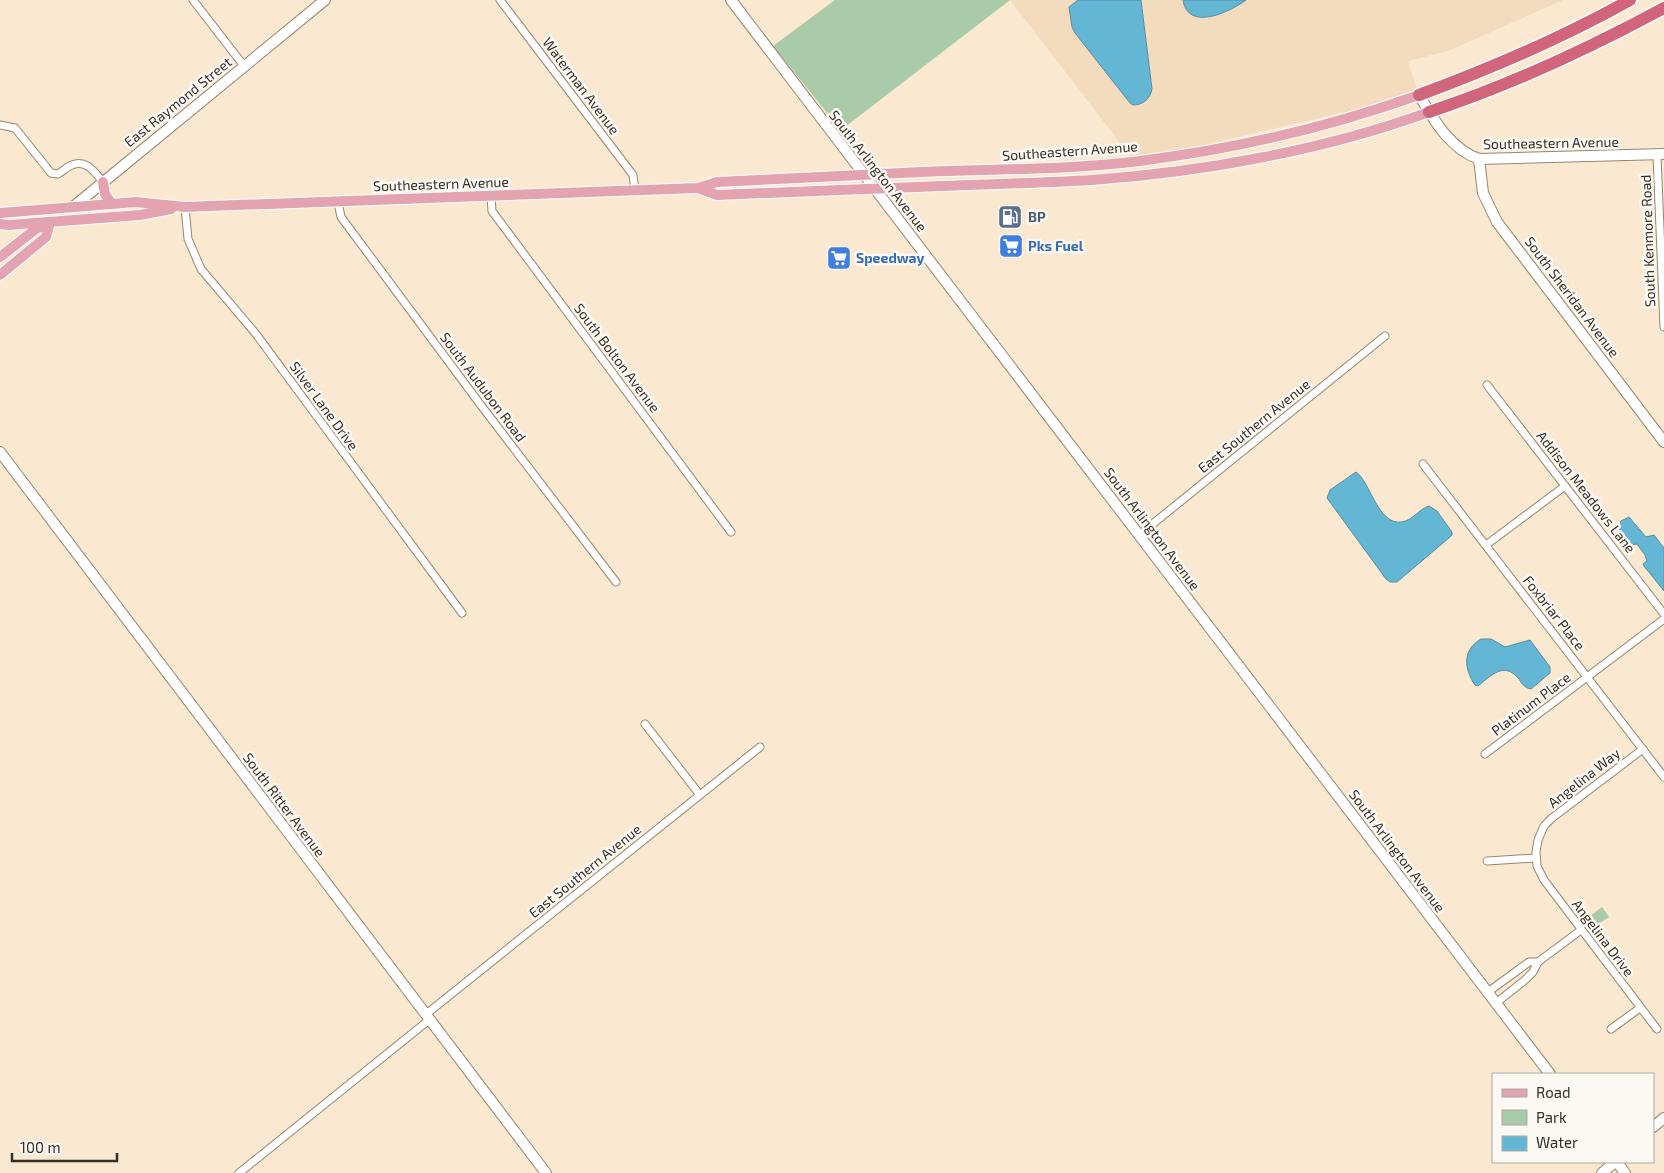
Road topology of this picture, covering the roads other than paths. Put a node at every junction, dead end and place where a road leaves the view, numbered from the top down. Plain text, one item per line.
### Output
1 (193, 0) edge
2 (326, 0) edge
3 (500, 0) edge
4 (731, 0) edge
5 (1630, 0) edge
6 (1664, 8) edge
7 (244, 66) junction
8 (1419, 95) junction
9 (1429, 112) junction
10 (0, 125) edge
11 (1661, 154) edge
12 (1479, 160) junction
13 (864, 176) junction
14 (103, 182) junction
15 (698, 188) junction
16 (874, 188) junction
17 (636, 190) junction
18 (491, 196) junction
19 (338, 202) junction
20 (112, 204) junction
21 (73, 207) junction
22 (185, 207) junction
23 (0, 213) edge
24 (52, 223) junction
25 (4, 224) edge
26 (15, 244) junction
27 (0, 257) edge
28 (0, 275) edge
29 (1664, 327) edge
30 (1384, 336) dead end
31 (1487, 385) dead end
32 (1664, 442) edge
33 (0, 452) edge
34 (1423, 464) dead end
35 (1565, 486) junction
36 (731, 532) dead end
37 (1139, 535) junction
38 (1486, 545) junction
39 (616, 582) dead end
40 (462, 613) dead end
41 (1664, 614) edge
42 (1664, 619) edge
43 (1587, 677) junction
44 (645, 724) dead end
45 (760, 747) dead end
46 (1643, 749) junction
47 (1485, 754) dead end
48 (1664, 777) edge
49 (700, 795) junction
50 (1536, 858) junction
51 (1487, 862) dead end
52 (1581, 930) junction
53 (1538, 962) junction
54 (1488, 992) junction
55 (1496, 1003) junction
56 (1640, 1008) junction
57 (427, 1017) junction
58 (1611, 1029) dead end
59 (1657, 1029) dead end
60 (1549, 1073) edge
61 (1664, 1118) edge
62 (1654, 1126) edge
63 (1615, 1163) edge
64 (1617, 1163) edge
65 (239, 1173) edge
66 (546, 1173) edge
67 (1602, 1173) edge
68 (1625, 1173) edge

1 - 7 street
2 - 7 main road, East Raymond Street
3 - 17 street, Waterman Avenue
4 - 13 main road, South Arlington Avenue
5 - 8 highway
6 - 9 highway
7 - 14 main road, East Raymond Street
8 - 9 main road, Southeastern Avenue
8 - 13 main road, Southeastern Avenue
9 - 12 main road, Southeastern Avenue
9 - 16 main road, Southeastern Avenue
10 - 14 street
11 - 12 main road, Southeastern Avenue
11 - 29 street, South Kenmore Road
12 - 32 main road, South Sheridan Avenue
13 - 15 main road, Southeastern Avenue
13 - 16 main road, South Arlington Avenue
14 - 20 main road
14 - 21 main road, East Raymond Street
15 - 16 main road, Southeastern Avenue
15 - 17 main road, Southeastern Avenue
16 - 37 main road, South Arlington Avenue
17 - 18 main road, Southeastern Avenue
18 - 19 main road, Southeastern Avenue
18 - 36 street, South Bolton Avenue
19 - 22 main road, Southeastern Avenue
19 - 39 street, South Audubon Road
20 - 21 main road, Southeastern Avenue
20 - 22 main road, Southeastern Avenue
21 - 23 main road, Southeastern Avenue
21 - 24 main road, East Raymond Street
22 - 24 main road, Southeastern Avenue
22 - 40 street, Silver Lane Drive
24 - 25 main road, Southeastern Avenue
24 - 26 main road, East Raymond Street
24 - 28 main road, East Raymond Street
25 - 26 main road
26 - 27 main road, East Raymond Street
30 - 37 street, East Southern Avenue
31 - 35 street, Addison Meadows Lane
33 - 57 main road, South Ritter Avenue
34 - 38 street, Foxbriar Place
35 - 38 street
35 - 41 street, Addison Meadows Lane
37 - 54 main road, South Arlington Avenue
38 - 43 street, Foxbriar Place
42 - 43 street, Platinum Place
43 - 46 street, Foxbriar Place
43 - 47 street, Platinum Place
44 - 49 street
45 - 49 street, East Southern Avenue
46 - 48 street, Foxbriar Place
46 - 50 street, Angelina Way
49 - 57 street, East Southern Avenue
50 - 51 street
50 - 52 street, Angelina Drive
52 - 53 street
52 - 56 street, Angelina Drive
53 - 54 street
53 - 55 street
54 - 55 main road, South Arlington Avenue
55 - 60 main road, South Arlington Avenue
56 - 58 street
56 - 59 street, Angelina Drive
57 - 65 street, East Southern Avenue
57 - 66 main road, South Ritter Avenue
61 - 62 main road
63 - 67 main road
64 - 68 main road

